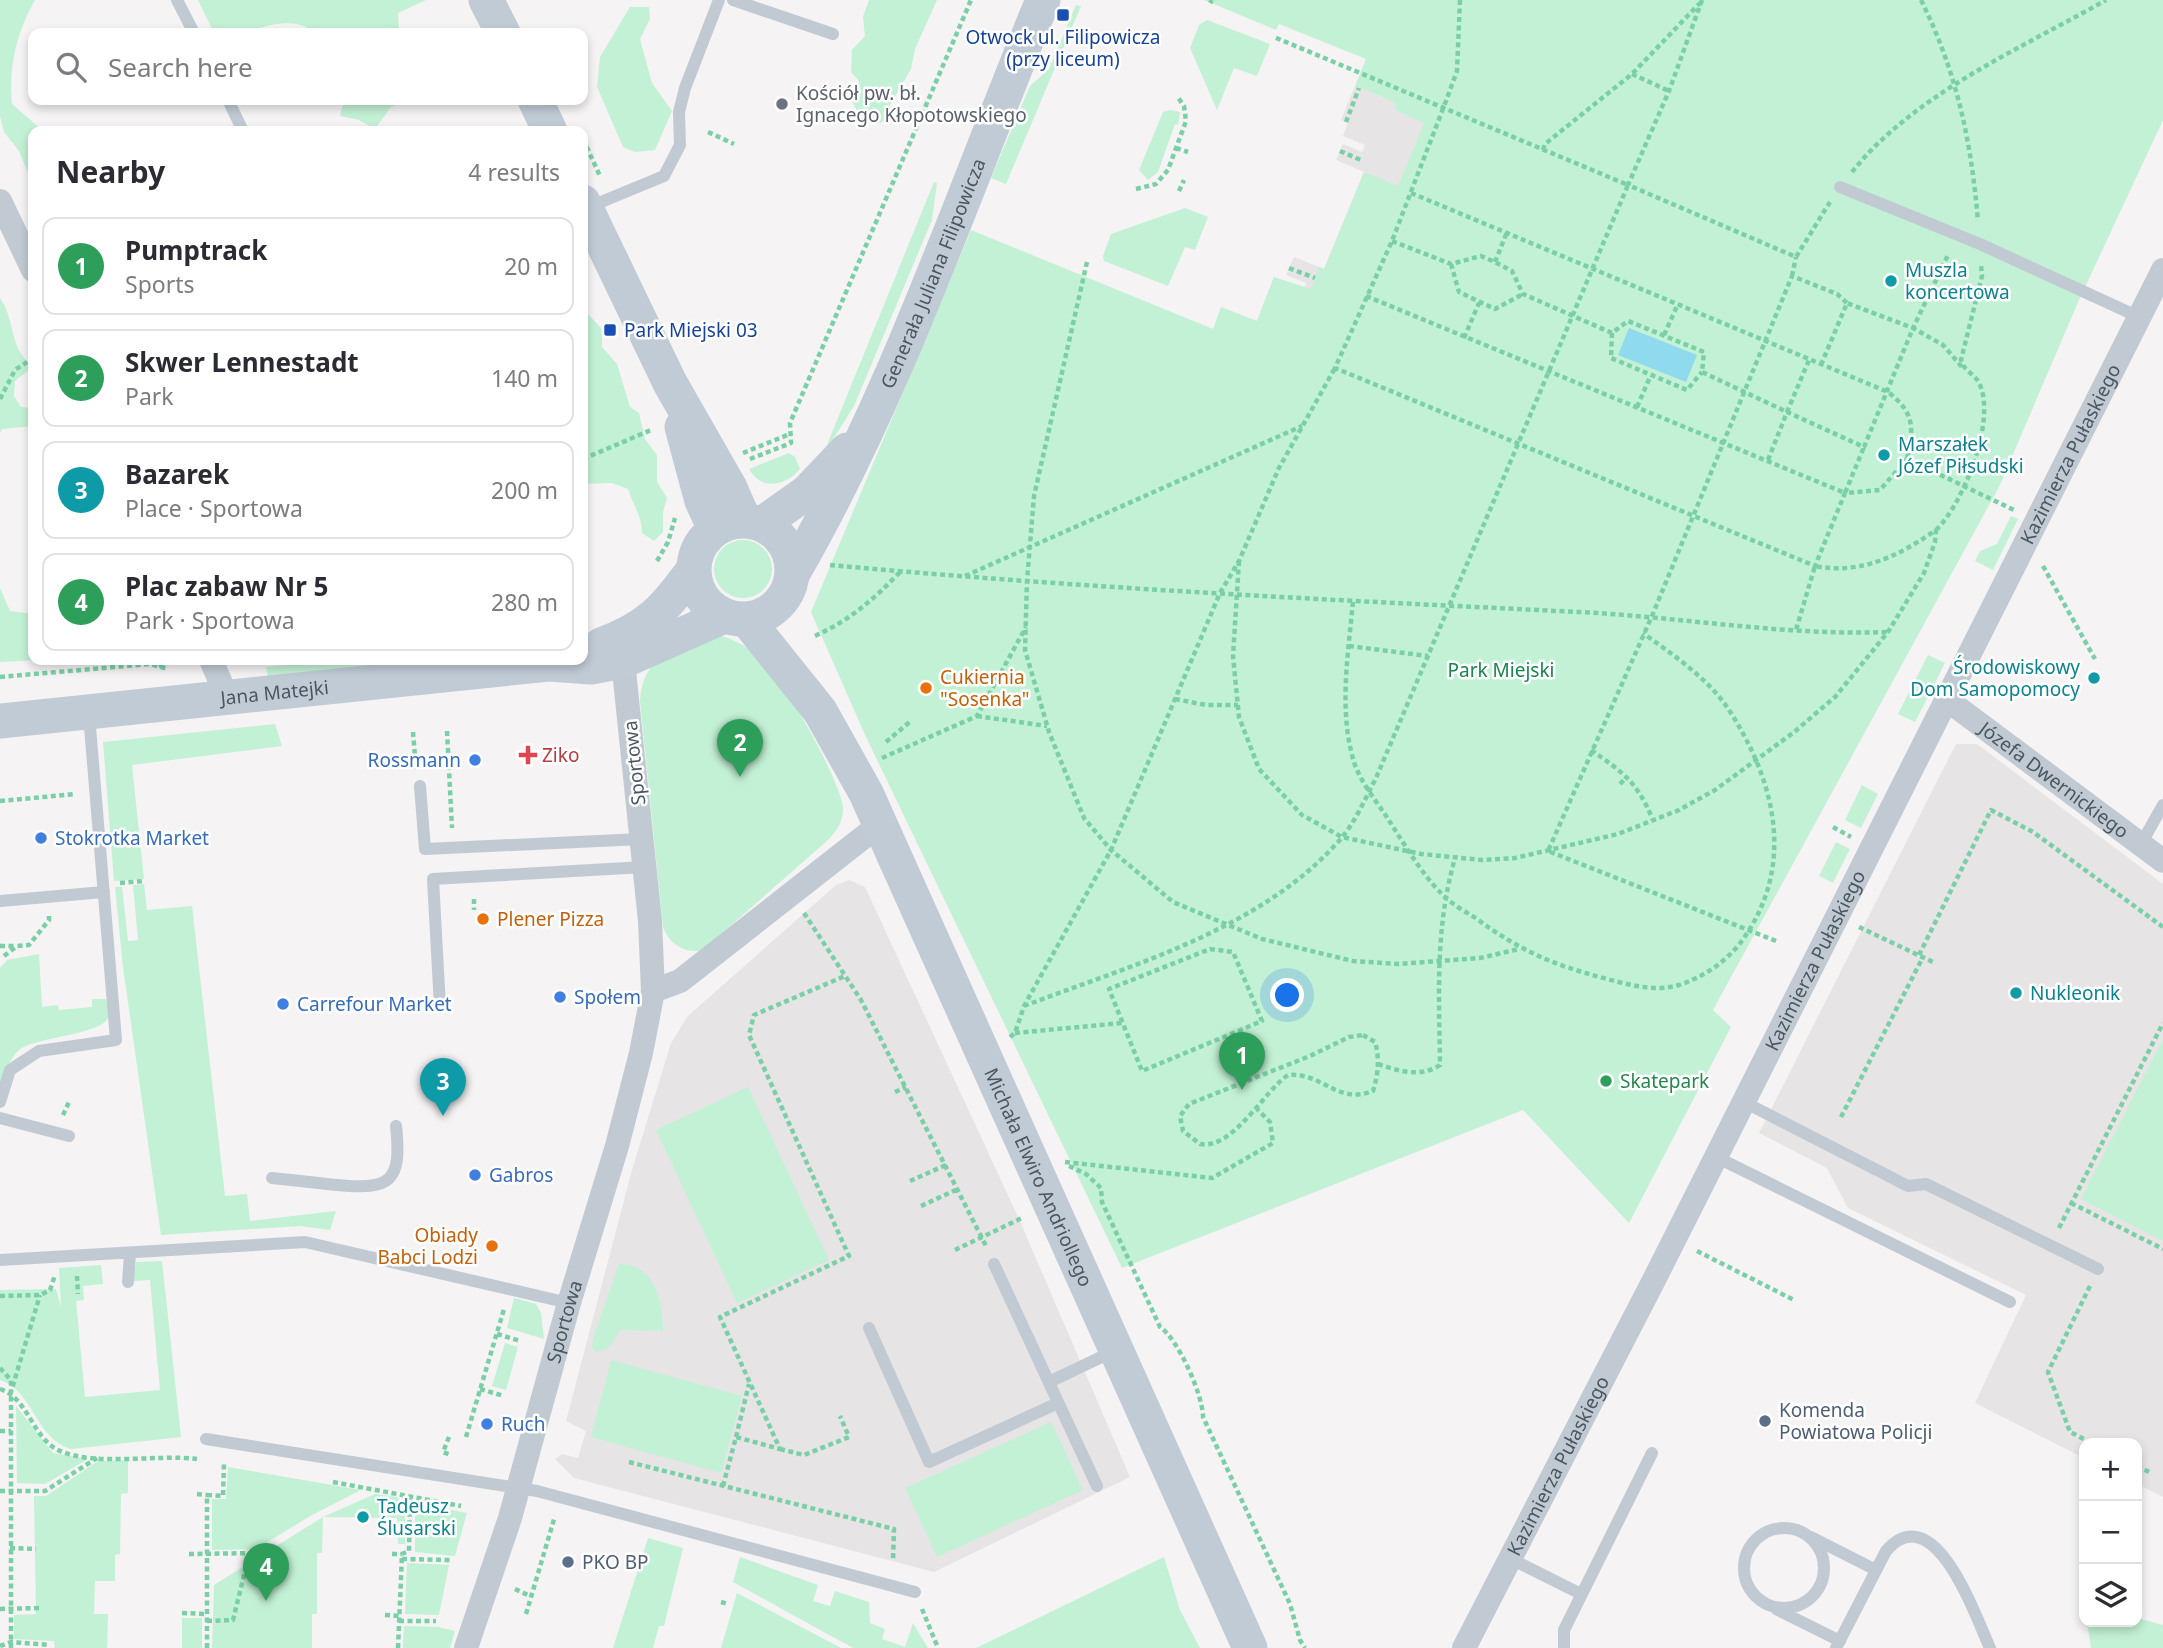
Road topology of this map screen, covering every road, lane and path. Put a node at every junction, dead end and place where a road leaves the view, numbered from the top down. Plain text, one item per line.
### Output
1 (177, 0) edge
2 (486, 0) edge
3 (719, 0) edge
4 (733, 0) edge
5 (971, 0) edge
6 (1044, 0) edge
7 (1460, 0) edge
8 (1921, 0) edge
9 (2106, 0) edge
10 (1701, 1) edge
11 (191, 28) edge
12 (500, 28) edge
13 (833, 34) dead end
14 (1273, 37) dead end
15 (1632, 74) junction
16 (1956, 85) junction
17 (1359, 88) dead end
18 (1669, 91) junction
19 (1177, 96) dead end
20 (230, 105) edge
21 (537, 105) edge
22 (1444, 108) junction
23 (1346, 122) dead end
24 (241, 126) edge
25 (548, 126) edge
26 (708, 132) dead end
27 (734, 144) dead end
28 (1176, 148) junction
29 (1543, 150) junction
30 (1188, 152) dead end
31 (1340, 152) dead end
32 (1363, 161) dead end
33 (1184, 180) dead end
34 (1628, 185) junction
35 (1840, 187) junction
36 (1136, 189) dead end
37 (1179, 191) dead end
38 (1411, 193) junction
39 (0, 201) edge
40 (588, 204) edge
41 (588, 213) edge
42 (1507, 232) junction
43 (1956, 236) junction
44 (1392, 241) junction
45 (1980, 244) junction
46 (1796, 257) junction
47 (28, 260) edge
48 (1087, 262) dead end
49 (1495, 262) junction
50 (1451, 264) junction
51 (1592, 266) junction
52 (1289, 268) dead end
53 (2163, 270) edge
54 (1792, 276) junction
55 (1315, 278) dead end
56 (1523, 294) junction
57 (1366, 296) junction
58 (1479, 303) junction
59 (1847, 303) junction
60 (1678, 304) junction
61 (1573, 316) junction
62 (2139, 317) junction
63 (1913, 328) junction
64 (1612, 333) junction
65 (1664, 335) junction
66 (1464, 338) junction
67 (1763, 341) junction
68 (1808, 360) junction
69 (28, 361) edge
70 (1821, 365) junction
71 (1335, 368) junction
72 (1963, 368) junction
73 (1550, 372) junction
74 (1702, 372) junction
75 (1650, 377) junction
76 (1742, 392) junction
77 (1888, 392) junction
78 (0, 400) edge
79 (1637, 407) junction
80 (1787, 412) junction
81 (1303, 425) junction
82 (659, 427) dead end
83 (867, 430) junction
84 (1723, 440) junction
85 (1518, 442) junction
86 (1864, 447) junction
87 (588, 457) edge
88 (1907, 459) junction
89 (1768, 460) junction
90 (709, 479) junction
91 (1963, 486) junction
92 (1845, 492) junction
93 (1692, 517) junction
94 (2036, 522) junction
95 (740, 524) junction
96 (1936, 530) junction
97 (1029, 545) junction
98 (1240, 561) junction
99 (2041, 562) dead end
100 (654, 565) dead end
101 (1815, 566) junction
102 (693, 570) junction
103 (900, 572) junction
104 (800, 578) junction
105 (962, 578) junction
106 (1027, 581) junction
107 (1220, 593) junction
108 (1235, 595) junction
109 (1353, 602) junction
110 (1450, 606) junction
111 (1652, 616) junction
112 (735, 618) junction
113 (1026, 626) junction
114 (1796, 630) junction
115 (1888, 632) junction
116 (1643, 633) junction
117 (815, 636) dead end
118 (1349, 646) junction
119 (588, 650) edge
120 (1428, 656) junction
121 (2095, 659) dead end
122 (623, 661) junction
123 (138, 665) edge
124 (152, 665) edge
125 (195, 665) edge
126 (214, 665) edge
127 (490, 665) edge
128 (577, 665) edge
129 (468, 666) edge
130 (0, 677) edge
131 (228, 697) junction
132 (1175, 699) junction
133 (1946, 699) junction
134 (1238, 705) junction
135 (820, 711) junction
136 (89, 712) junction
137 (977, 716) junction
138 (912, 720) dead end
139 (0, 721) edge
140 (1047, 726) junction
141 (447, 731) dead end
142 (413, 732) dead end
143 (886, 741) dead end
144 (1591, 750) junction
145 (1757, 758) junction
146 (872, 762) dead end
147 (1627, 777) junction
148 (418, 782) joint
149 (1620, 783) dead end
150 (1370, 791) junction
151 (97, 793) junction
152 (0, 801) edge
153 (2163, 805) edge
154 (1653, 820) junction
155 (879, 825) junction
156 (1833, 827) dead end
157 (452, 832) dead end
158 (1342, 837) junction
159 (641, 839) junction
160 (1855, 839) dead end
161 (2141, 844) junction
162 (1111, 850) junction
163 (1548, 851) junction
164 (1409, 852) junction
165 (1455, 858) junction
166 (2163, 861) edge
167 (644, 866) junction
168 (144, 881) dead end
169 (109, 888) junction
170 (47, 897) junction
171 (1444, 897) junction
172 (474, 900) dead end
173 (0, 901) edge
174 (474, 910) dead end
175 (802, 910) dead end
176 (1227, 925) junction
177 (1858, 927) dead end
178 (2163, 927) edge
179 (1749, 931) junction
180 (1776, 941) dead end
181 (0, 946) edge
182 (17, 946) junction
183 (1519, 949) junction
184 (4, 956) dead end
185 (1921, 956) junction
186 (1438, 962) junction
187 (1935, 963) dead end
188 (845, 976) junction
189 (653, 992) junction
190 (1024, 1006) junction
191 (440, 1007) dead end
192 (1122, 1023) junction
193 (2163, 1023) edge
194 (1015, 1033) junction
195 (1009, 1037) dead end
196 (1378, 1065) junction
197 (906, 1087) junction
198 (895, 1092) dead end
199 (0, 1102) edge
200 (1744, 1102) junction
201 (1257, 1109) junction
202 (1841, 1117) dead end
203 (0, 1118) edge
204 (396, 1126) dead end
205 (69, 1136) dead end
206 (1716, 1157) junction
207 (946, 1165) junction
208 (272, 1178) dead end
209 (910, 1181) dead end
210 (958, 1189) junction
211 (2071, 1203) junction
212 (921, 1206) dead end
213 (1025, 1217) dead end
214 (2058, 1231) dead end
215 (982, 1237) junction
216 (2163, 1249) edge
217 (955, 1250) dead end
218 (1696, 1251) dead end
219 (131, 1254) junction
220 (0, 1261) edge
221 (994, 1264) joint
222 (2098, 1269) joint
223 (57, 1271) dead end
224 (76, 1273) dead end
225 (128, 1282) dead end
226 (78, 1294) dead end
227 (40, 1295) junction
228 (0, 1296) edge
229 (1794, 1300) dead end
230 (2010, 1302) dead end
231 (569, 1303) junction
232 (504, 1309) dead end
233 (869, 1328) dead end
234 (497, 1334) junction
235 (520, 1341) dead end
236 (1117, 1349) junction
237 (0, 1368) edge
238 (750, 1382) junction
239 (1049, 1382) junction
240 (0, 1388) edge
241 (480, 1389) junction
242 (11, 1392) junction
243 (505, 1396) dead end
244 (1058, 1403) junction
245 (840, 1416) dead end
246 (0, 1431) edge
247 (11, 1431) junction
248 (449, 1437) dead end
249 (466, 1437) dead end
250 (736, 1437) junction
251 (2082, 1438) edge
252 (206, 1439) dead end
253 (780, 1449) junction
254 (1652, 1453) dead end
255 (455, 1457) dead end
256 (97, 1458) dead end
257 (224, 1462) dead end
258 (629, 1462) dead end
259 (2142, 1468) edge
260 (2151, 1473) dead end
261 (723, 1486) junction
262 (1097, 1486) dead end
263 (518, 1488) junction
264 (0, 1491) edge
265 (10, 1491) junction
266 (197, 1494) dead end
267 (207, 1495) junction
268 (410, 1496) dead end
269 (563, 1518) dead end
270 (1804, 1534) junction
271 (36, 1549) dead end
272 (10, 1550) junction
273 (0, 1551) edge
274 (208, 1553) junction
275 (258, 1553) dead end
276 (189, 1554) dead end
277 (392, 1554) dead end
278 (402, 1557) junction
279 (1509, 1558) junction
280 (248, 1559) dead end
281 (450, 1560) dead end
282 (893, 1561) dead end
283 (1876, 1570) junction
284 (915, 1592) joint
285 (522, 1594) dead end
286 (1581, 1594) junction
287 (531, 1596) junction
288 (721, 1602) dead end
289 (728, 1604) dead end
290 (1769, 1605) junction
291 (39, 1608) dead end
292 (0, 1609) edge
293 (9, 1609) junction
294 (182, 1613) dead end
295 (207, 1614) junction
296 (526, 1614) dead end
297 (385, 1615) dead end
298 (399, 1618) junction
299 (207, 1621) junction
300 (436, 1621) dead end
301 (11, 1645) edge
302 (50, 1645) dead end
303 (1838, 1645) edge
304 (0, 1646) edge
305 (937, 1646) edge
306 (206, 1648) edge
307 (398, 1648) edge
308 (466, 1648) edge
309 (1251, 1648) edge
310 (1305, 1648) edge
311 (1464, 1648) edge
312 (1564, 1648) edge
313 (1990, 1648) edge

1 - 11 lane
2 - 12 main road
3 - 40 lane
4 - 13 lane
5 - 90 path
6 - 83 main road, Generała Juliana Filipowicza
7 - 22 path
8 - 16 path
9 - 16 path
10 - 15 path
10 - 18 path
14 - 22 path
15 - 18 path
15 - 29 path
16 - 35 path
16 - 45 path
17 - 23 path
18 - 34 path
19 - 28 path
20 - 24 lane
21 - 25 main road
22 - 29 path
22 - 38 path
26 - 27 path
28 - 30 path
28 - 36 path
29 - 34 path
31 - 32 path
33 - 37 path
34 - 46 path
34 - 51 path
35 - 43 lane
35 - 46 path
38 - 42 path
38 - 44 path
39 - 47 street
41 - 90 main road
42 - 49 path
42 - 51 path
43 - 45 lane
43 - 63 path
44 - 50 path
44 - 57 path
45 - 62 lane
45 - 72 path
46 - 54 path
48 - 97 path
49 - 50 path
49 - 56 path
50 - 58 path
51 - 60 path
51 - 61 path
52 - 55 path
53 - 62 street, Kazimierza Pułaskiego
54 - 59 path
54 - 67 path
56 - 58 path
56 - 61 path
57 - 66 path
57 - 71 path
58 - 66 path
59 - 63 path
59 - 70 path
60 - 65 path
60 - 67 path
61 - 64 path
61 - 73 path
62 - 94 street, Kazimierza Pułaskiego
63 - 72 path
63 - 77 path
64 - 65 path
64 - 75 path
65 - 74 path
66 - 73 path
67 - 68 path
67 - 76 path
68 - 70 path
68 - 80 path
69 - 78 path
70 - 77 path
71 - 81 path
71 - 85 path
72 - 91 path
73 - 79 path
73 - 85 path
74 - 75 path
74 - 76 path
75 - 79 path
76 - 80 path
76 - 84 path
77 - 86 path
77 - 88 path
79 - 84 path
80 - 86 path
80 - 89 path
81 - 97 path
81 - 98 path
82 - 87 path
83 - 95 main road
83 - 104 main road, Generała Juliana Filipowicza
84 - 89 path
84 - 93 path
85 - 93 path
85 - 110 path
86 - 92 path
88 - 91 path
88 - 92 path
89 - 92 path
90 - 95 main road
90 - 100 path
91 - 94 path
91 - 96 path
92 - 101 path
93 - 101 path
93 - 111 path
94 - 133 street, Kazimierza Pułaskiego
95 - 102 main road
95 - 104 main road
96 - 101 path
96 - 115 path
97 - 105 path
97 - 106 path
98 - 107 path
98 - 108 path
99 - 121 path
101 - 114 path
102 - 112 main road
102 - 119 main road
103 - 104 path
103 - 105 path
103 - 117 path
104 - 112 main road
104 - 135 main road, Michała Elwiro Andriollego
105 - 106 path
106 - 107 path
106 - 113 path
107 - 108 path
107 - 132 path
108 - 109 path
108 - 134 path
109 - 110 path
109 - 118 path
110 - 111 path
110 - 120 path
111 - 114 path
111 - 116 path
112 - 122 main road, Jana Matejki
112 - 135 main road, Michała Elwiro Andriollego
113 - 137 path
113 - 140 path
114 - 115 path
115 - 145 path
116 - 144 path
116 - 145 path
118 - 120 path
118 - 150 path
120 - 150 path
122 - 128 main road, Jana Matejki
122 - 159 street, Sportowa
123 - 130 path
124 - 125 path
126 - 131 street
127 - 129 main road, Jana Matejki
129 - 131 main road, Jana Matejki
131 - 136 main road, Jana Matejki
132 - 134 path
132 - 162 path
133 - 161 street, Józefa Dwernickiego
133 - 200 street, Kazimierza Pułaskiego
134 - 158 path
135 - 155 main road, Michała Elwiro Andriollego
136 - 139 main road, Jana Matejki
136 - 151 lane
137 - 140 path
137 - 146 path
138 - 143 path
140 - 162 path
141 - 157 path
142 - 148 path
144 - 147 path
144 - 163 path
145 - 154 path
145 - 179 path
147 - 149 path
147 - 154 path
148 - 159 lane
150 - 158 path
150 - 164 path
151 - 152 path
151 - 169 lane
153 - 161 lane
154 - 163 path
155 - 189 street
155 - 236 main road, Michała Elwiro Andriollego
156 - 160 path
158 - 164 path
158 - 176 path
159 - 167 street, Sportowa
161 - 166 street, Józefa Dwernickiego
162 - 176 path
162 - 190 path
163 - 165 path
163 - 179 path
164 - 165 path
164 - 171 path
165 - 171 path
167 - 189 street, Sportowa
167 - 191 lane
168 - 169 path
169 - 170 lane
169 - 199 lane
170 - 173 lane
170 - 182 path
171 - 183 path
171 - 186 path
172 - 174 path
175 - 188 path
176 - 186 path
176 - 190 path
177 - 185 path
178 - 185 path
179 - 180 path
179 - 183 path
181 - 182 path
182 - 184 path
183 - 186 path
185 - 187 path
185 - 202 path
186 - 196 path
188 - 197 path
188 - 238 path
189 - 231 street, Sportowa
190 - 194 path
192 - 192 path
192 - 194 path
193 - 211 path
194 - 195 path
196 - 201 path
196 - 201 path
197 - 198 path
197 - 207 path
200 - 206 street, Kazimierza Pułaskiego
200 - 222 lane
201 - 310 path
203 - 205 lane
204 - 208 lane
206 - 230 lane
206 - 279 street, Kazimierza Pułaskiego
207 - 209 path
207 - 210 path
210 - 212 path
210 - 215 path
211 - 214 path
211 - 216 path
213 - 215 path
215 - 217 path
215 - 221 path
218 - 229 path
219 - 220 lane
219 - 225 lane
219 - 231 lane
221 - 239 lane
222 - 251 path
223 - 227 path
224 - 226 path
227 - 228 path
227 - 242 path
231 - 263 street, Sportowa
232 - 234 path
233 - 244 lane
234 - 235 path
234 - 241 path
236 - 239 lane
236 - 309 main road, Michała Elwiro Andriollego
237 - 242 path
238 - 250 path
238 - 253 path
239 - 244 lane
240 - 242 path
241 - 243 path
241 - 249 path
242 - 247 path
244 - 262 lane
245 - 253 path
246 - 247 path
247 - 265 path
248 - 255 path
250 - 253 path
250 - 261 path
252 - 263 lane
254 - 286 lane
256 - 265 path
257 - 267 path
258 - 261 path
259 - 260 path
261 - 282 path
263 - 284 lane
263 - 308 street, Sportowa
264 - 265 path
265 - 272 path
266 - 267 path
267 - 274 path
268 - 278 path
269 - 287 path
270 - 283 lane
270 - 290 lane
270 - 290 lane
271 - 272 path
272 - 273 path
272 - 293 path
274 - 275 path
274 - 276 path
274 - 295 path
277 - 278 path
278 - 281 path
278 - 298 path
279 - 286 lane
279 - 311 street, Kazimierza Pułaskiego
280 - 299 path
283 - 303 lane
283 - 313 lane
284 - 305 path
285 - 287 path
286 - 312 lane
287 - 296 path
288 - 289 path
290 - 303 lane
291 - 293 path
292 - 293 path
293 - 301 path
294 - 295 path
295 - 299 path
297 - 298 path
298 - 300 path
298 - 307 path
299 - 306 path
301 - 302 path
301 - 304 path

